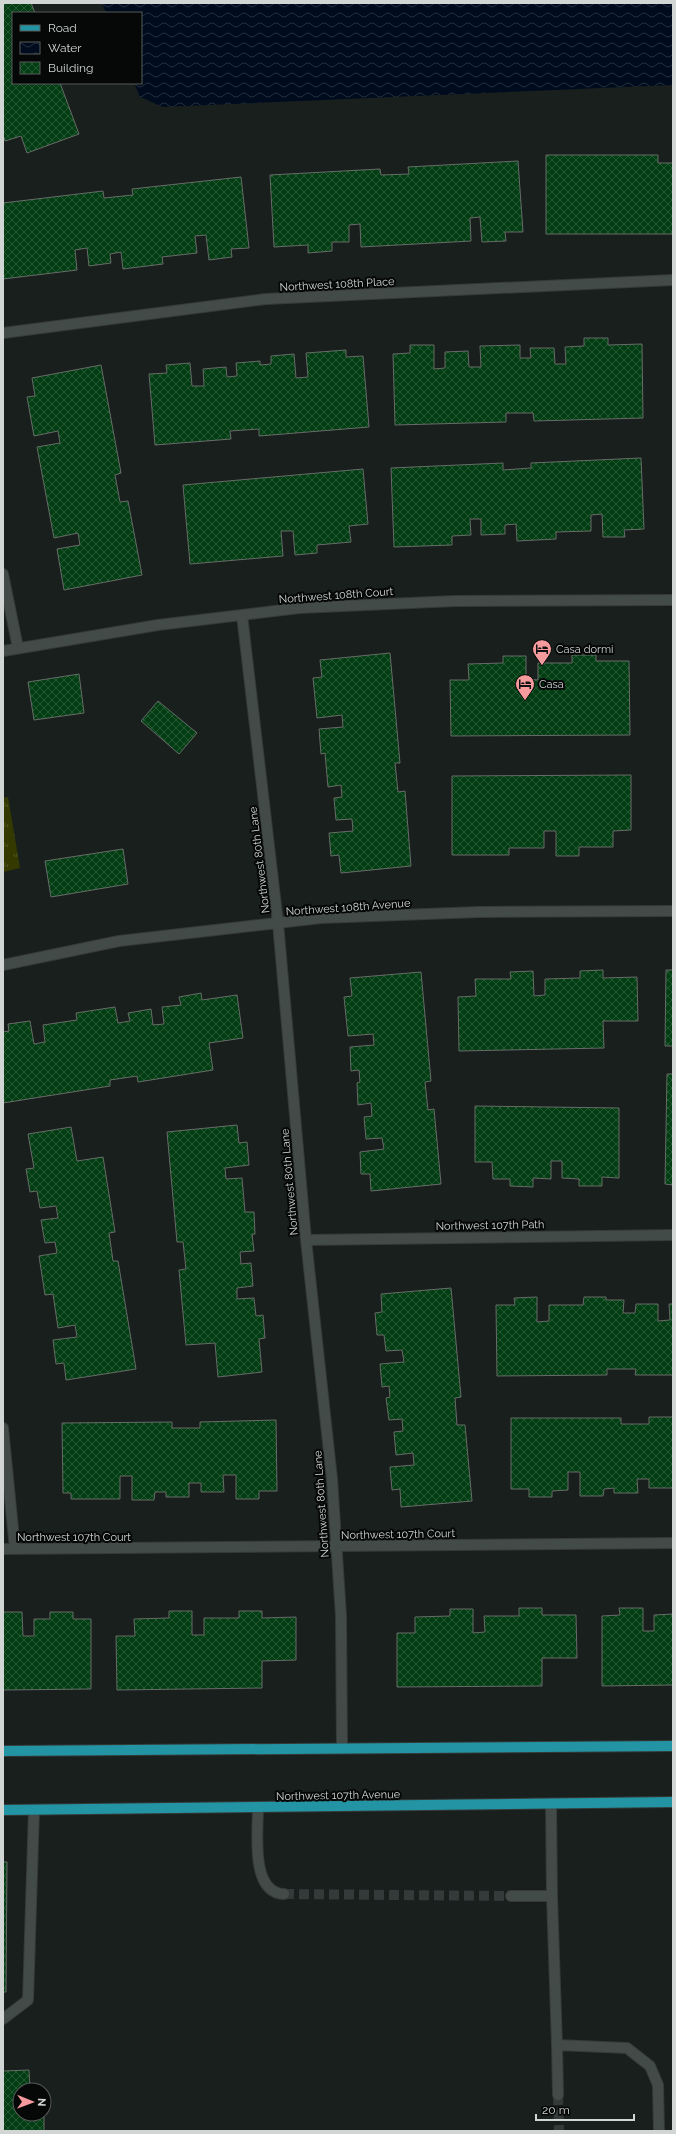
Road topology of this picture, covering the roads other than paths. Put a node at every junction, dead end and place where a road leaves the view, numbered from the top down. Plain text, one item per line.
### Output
1 (673, 280) edge
2 (3, 332) edge
3 (3, 574) edge
4 (673, 600) edge
5 (242, 615) junction
6 (18, 648) junction
7 (3, 651) edge
8 (673, 911) edge
9 (278, 923) junction
10 (3, 965) edge
11 (673, 1235) edge
12 (306, 1240) junction
13 (3, 1428) edge
14 (673, 1544) edge
15 (336, 1546) junction
16 (3, 1549) edge
17 (15, 1549) junction
18 (673, 1746) edge
19 (342, 1748) junction
20 (3, 1751) edge
21 (673, 1802) edge
22 (551, 1804) junction
23 (258, 1808) junction
24 (3, 1810) edge
25 (34, 1810) junction
26 (284, 1894) tunnel mouth
27 (511, 1896) tunnel mouth
28 (552, 1896) junction
29 (3, 2019) edge
30 (557, 2045) junction
31 (558, 2095) tunnel mouth
32 (659, 2131) edge

1 - 2 street, Northwest 108th Place
3 - 6 street
4 - 5 street, Northwest 108th Court
5 - 6 street, Northwest 108th Court
5 - 9 street, Northwest 80th Lane
6 - 7 street, Northwest 108th Court
8 - 9 street, Northwest 108th Avenue
9 - 10 street, Northwest 108th Avenue
9 - 12 street, Northwest 80th Lane
11 - 12 street, Northwest 107th Path
12 - 15 street, Northwest 80th Lane
13 - 17 street
14 - 15 street, Northwest 107th Court
15 - 17 street, Northwest 107th Court
15 - 19 street, Northwest 80th Lane
16 - 17 street, Northwest 107th Court
18 - 19 main road
19 - 20 main road
21 - 22 main road, Northwest 107th Avenue
22 - 23 main road, Northwest 107th Avenue
22 - 28 street
23 - 25 main road, Northwest 107th Avenue
23 - 26 street
24 - 25 main road, Northwest 107th Avenue
25 - 29 street
27 - 28 street
28 - 30 street
30 - 31 street
30 - 32 street

